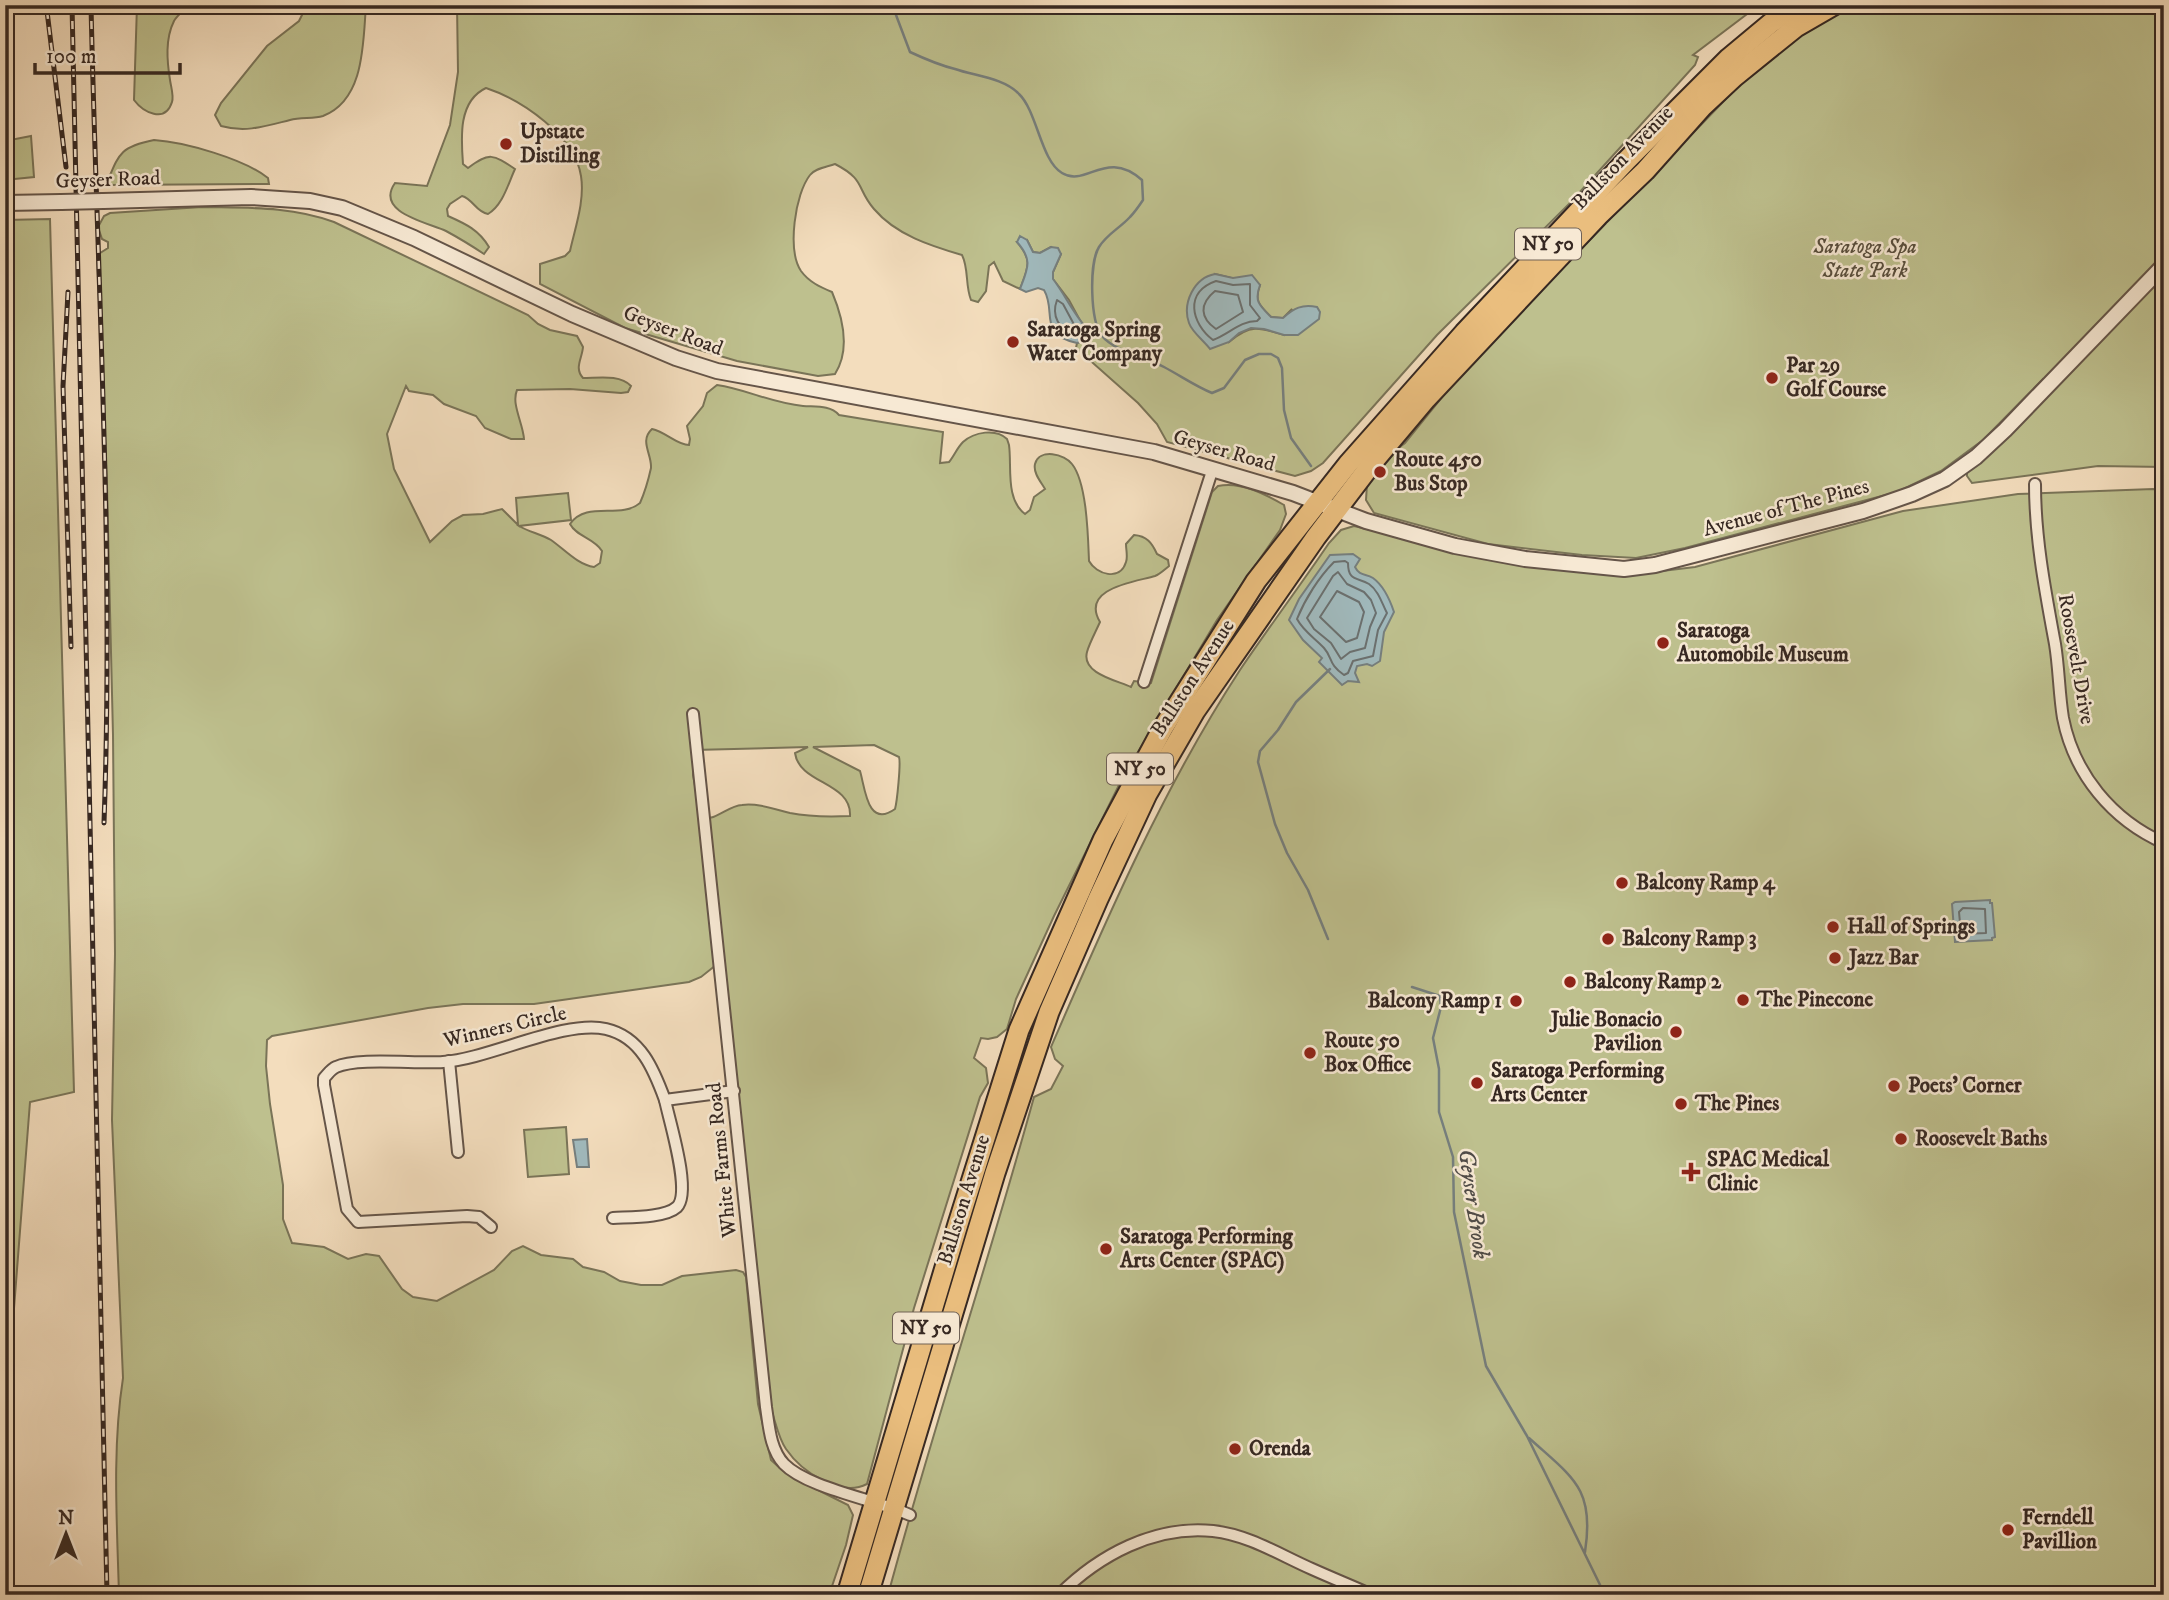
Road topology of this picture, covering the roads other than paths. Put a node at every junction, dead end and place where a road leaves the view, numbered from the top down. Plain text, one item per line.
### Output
1 (1797, 5) edge
2 (1833, 5) edge
3 (5, 203) edge
4 (2164, 265) edge
5 (1213, 468) junction
6 (2035, 484) dead end
7 (1328, 506) junction
8 (1144, 682) dead end
9 (693, 714) dead end
10 (2164, 844) edge
11 (449, 1061) junction
12 (734, 1091) junction
13 (665, 1100) junction
14 (458, 1152) dead end
15 (613, 1218) dead end
16 (491, 1227) dead end
17 (874, 1501) junction
18 (902, 1511) junction
19 (847, 1595) edge
20 (867, 1595) edge
21 (1059, 1595) edge
22 (1372, 1595) edge
23 (1631, 1595) edge
24 (1672, 1595) edge

1 - 7 highway, Ballston Avenue / NY 50
2 - 7 highway, Ballston Avenue / NY 50
3 - 5 street, Geyser Road, bridge
4 - 7 street, Avenue of The Pines
5 - 7 street, Geyser Road
5 - 8 street
6 - 10 street, Roosevelt Drive
7 - 17 highway, Ballston Avenue / NY 50
7 - 18 highway, Ballston Avenue / NY 50
9 - 12 street, White Farms Road
11 - 13 street, Winners Circle
11 - 14 street
11 - 16 street, Winners Circle
12 - 13 street
12 - 17 street, White Farms Road
13 - 15 street, Winners Circle
17 - 18 street, White Farms Road
17 - 19 highway, Ballston Avenue / NY 50
18 - 20 highway, Ballston Avenue / NY 50
21 - 22 street
23 - 24 street

